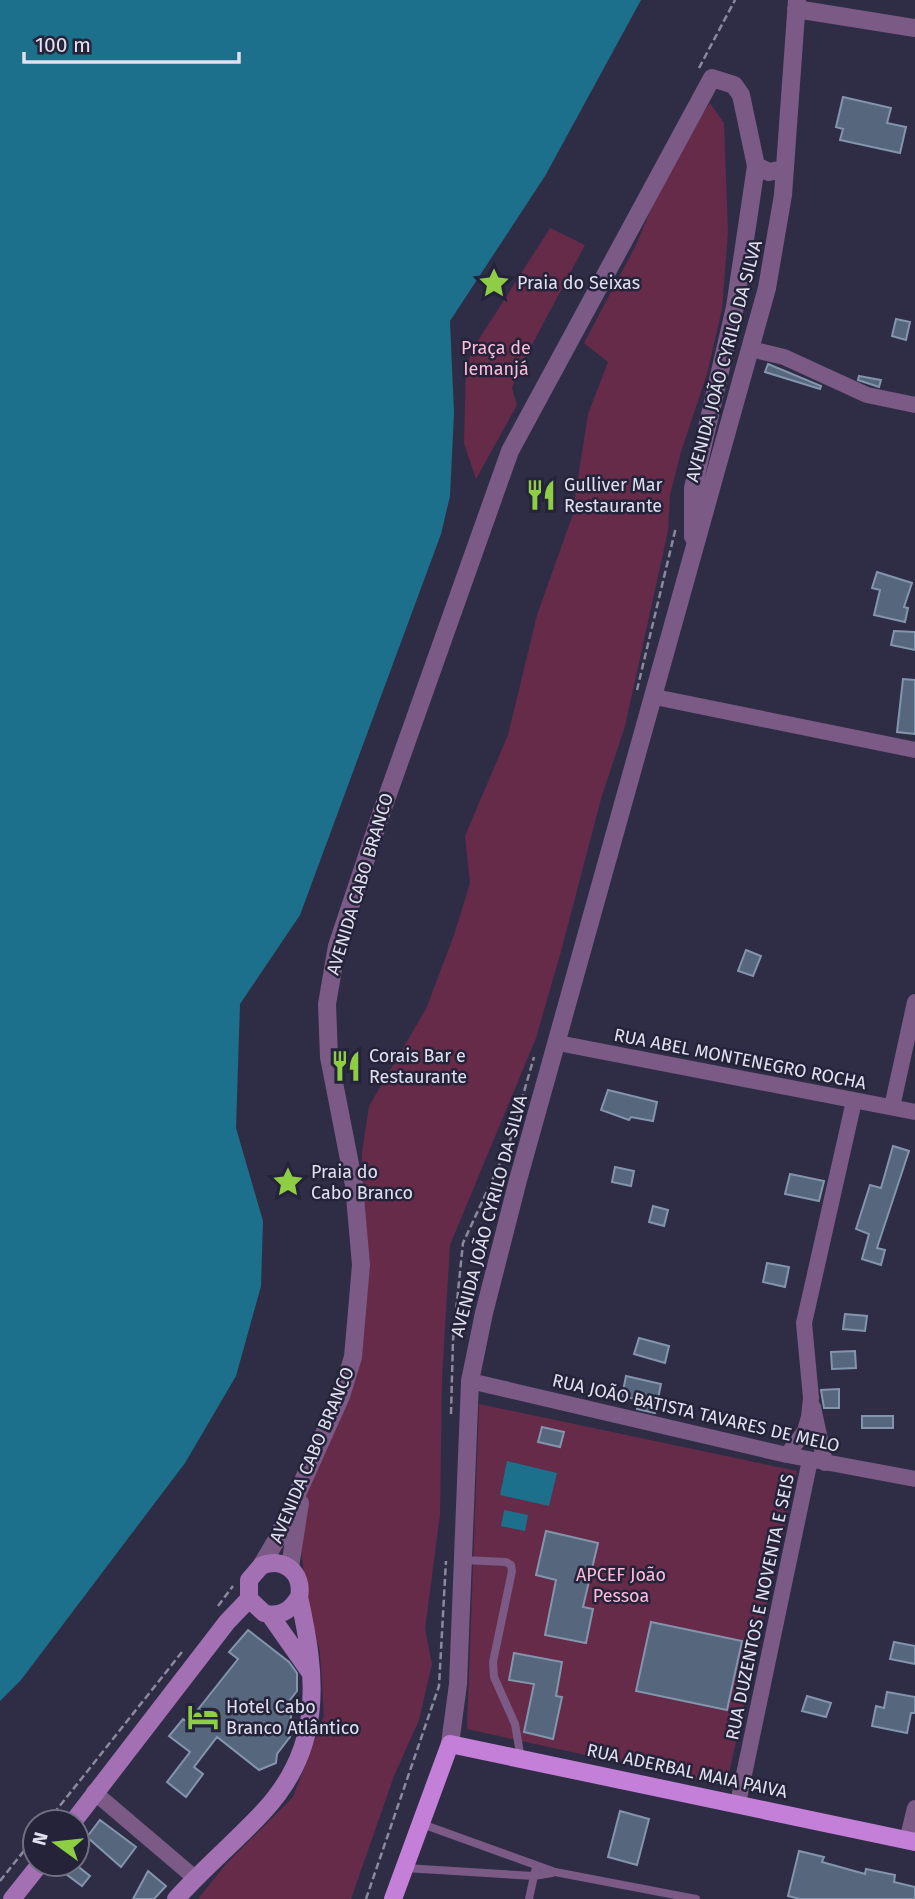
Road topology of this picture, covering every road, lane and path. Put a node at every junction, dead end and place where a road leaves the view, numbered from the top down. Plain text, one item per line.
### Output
1 (735, 0) edge
2 (799, 3) edge
3 (915, 28) edge
4 (697, 71) dead end
5 (756, 166) junction
6 (784, 169) junction
7 (744, 249) junction
8 (774, 255) junction
9 (751, 349) junction
10 (915, 405) edge
11 (694, 554) junction
12 (656, 697) junction
13 (915, 750) edge
14 (915, 1002) edge
15 (558, 1043) junction
16 (854, 1101) junction
17 (892, 1107) junction
18 (915, 1112) edge
19 (470, 1381) junction
20 (811, 1398) junction
21 (787, 1455) junction
22 (818, 1461) junction
23 (307, 1472) junction
24 (915, 1479) edge
25 (463, 1560) junction
26 (261, 1566) junction
27 (290, 1567) junction
28 (239, 1575) dead end
29 (299, 1597) junction
30 (249, 1599) junction
31 (216, 1609) dead end
32 (270, 1615) junction
33 (190, 1642) dead end
34 (313, 1678) junction
35 (450, 1744) junction
36 (521, 1759) junction
37 (94, 1793) junction
38 (738, 1803) junction
39 (58, 1808) edge
40 (83, 1808) edge
41 (915, 1808) edge
42 (422, 1824) junction
43 (911, 1841) edge
44 (21, 1855) edge
45 (536, 1864) junction
46 (404, 1868) junction
47 (555, 1872) junction
48 (534, 1876) junction
49 (29, 1878) edge
50 (195, 1878) junction
51 (0, 1881) edge
52 (12, 1899) edge
53 (176, 1899) edge
54 (393, 1899) edge
55 (528, 1899) edge
56 (696, 1899) edge

1 - 4 path
2 - 3 street
2 - 6 street, AVENIDA JOÃO CYRILO DA SILVA
5 - 6 street
5 - 7 street, AVENIDA JOÃO CYRILO DA SILVA
5 - 23 street, AVENIDA CABO BRANCO
6 - 8 street, AVENIDA JOÃO CYRILO DA SILVA
7 - 8 street
7 - 11 street, AVENIDA JOÃO CYRILO DA SILVA
8 - 9 street, AVENIDA JOÃO CYRILO DA SILVA
9 - 10 street
9 - 11 street, AVENIDA JOÃO CYRILO DA SILVA
11 - 12 street, AVENIDA JOÃO CYRILO DA SILVA
12 - 13 street
12 - 15 street, AVENIDA JOÃO CYRILO DA SILVA
14 - 17 street
15 - 16 street, RUA ABEL MONTENEGRO ROCHA
15 - 19 street, AVENIDA JOÃO CYRILO DA SILVA
16 - 17 street, RUA ABEL MONTENEGRO ROCHA
16 - 20 street, RUA DUZENTOS E NOVENTA E SEIS
17 - 18 street, RUA ABEL MONTENEGRO ROCHA
19 - 21 street, RUA JOÃO BATISTA TAVARES DE MELO
19 - 25 street, AVENIDA JOÃO CYRILO DA SILVA
20 - 21 street, RUA DUZENTOS E NOVENTA E SEIS
20 - 22 street
21 - 22 street, RUA JOÃO BATISTA TAVARES DE MELO
22 - 24 street, RUA JOÃO BATISTA TAVARES DE MELO
22 - 38 street, RUA DUZENTOS E NOVENTA E SEIS
23 - 26 street, AVENIDA CABO BRANCO
23 - 27 street
25 - 35 street, AVENIDA JOÃO CYRILO DA SILVA
25 - 36 lane
26 - 27 main road
26 - 30 main road
27 - 29 main road
28 - 31 path
29 - 32 main road
29 - 34 main road
30 - 32 main road
30 - 37 main road
32 - 34 main road
33 - 39 path
34 - 50 main road
35 - 36 main road, RUA ADERBAL MAIA PAIVA
35 - 42 main road, AVENIDA JOÃO CYRILO DA SILVA
36 - 38 main road, RUA ADERBAL MAIA PAIVA
37 - 40 main road
37 - 50 street
38 - 43 main road, RUA ADERBAL MAIA PAIVA
41 - 43 street
42 - 45 lane
42 - 46 main road, AVENIDA JOÃO CYRILO DA SILVA
44 - 51 path
45 - 47 lane
45 - 48 lane
46 - 48 lane
46 - 54 main road, AVENIDA JOÃO CYRILO DA SILVA
47 - 48 lane
47 - 56 lane
48 - 55 lane
49 - 52 main road
50 - 53 main road

